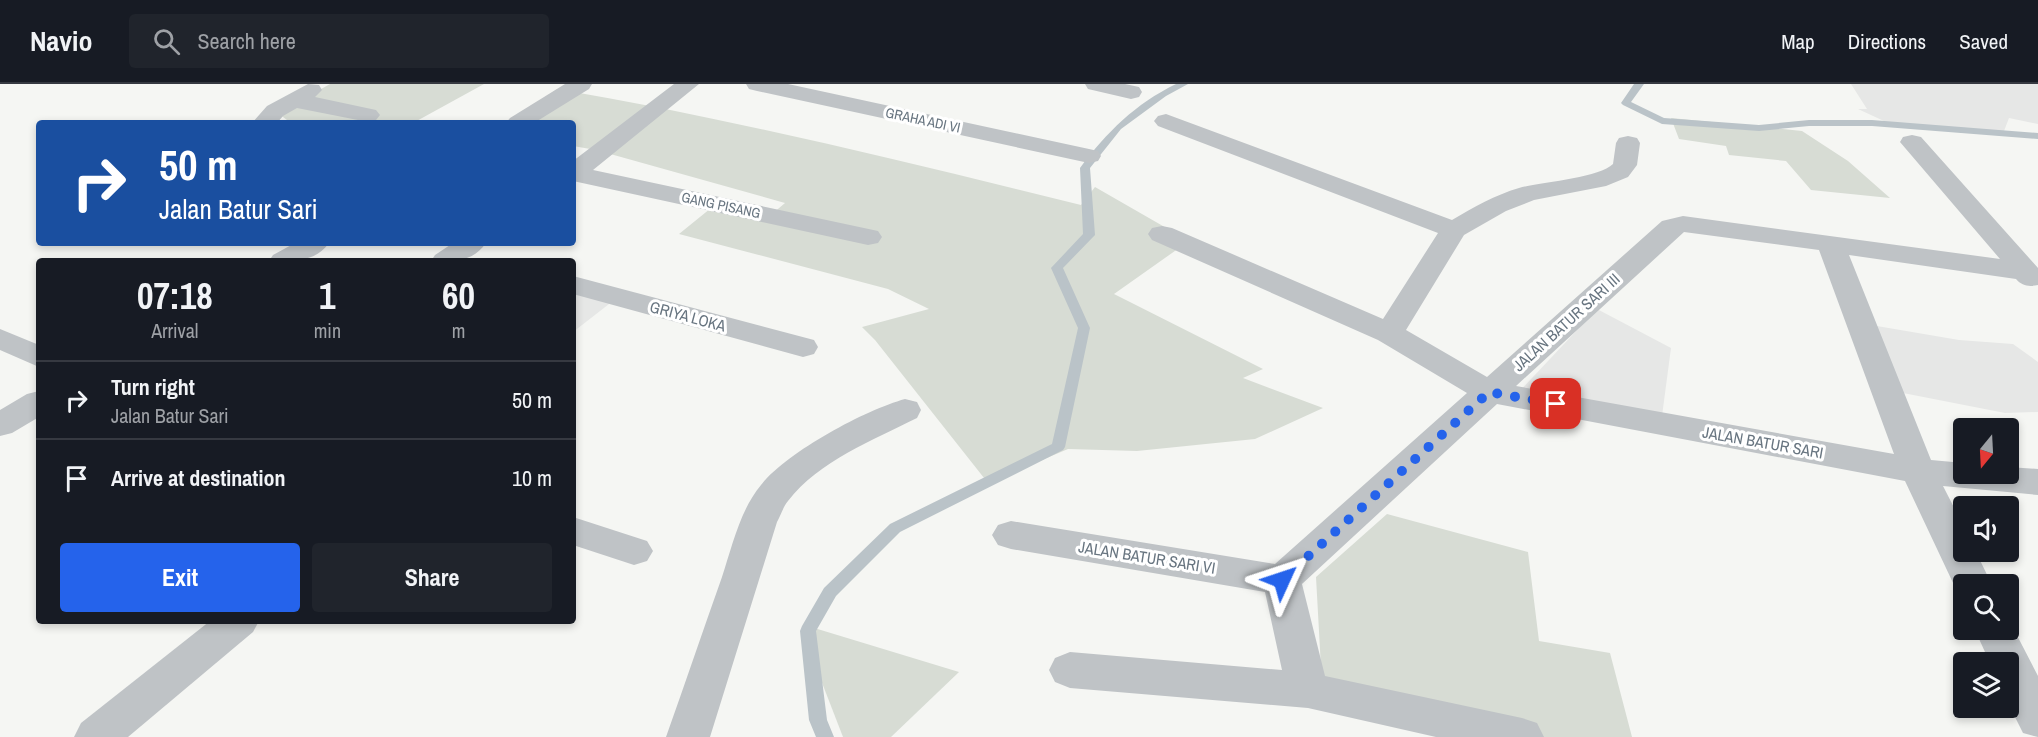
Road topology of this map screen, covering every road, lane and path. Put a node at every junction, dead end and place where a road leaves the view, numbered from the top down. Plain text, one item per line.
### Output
1 (321, 84) edge
2 (581, 84) edge
3 (688, 84) edge
4 (757, 84) edge
5 (1096, 84) edge
6 (1131, 92) dead end
7 (294, 100) junction
8 (368, 115) dead end
9 (267, 120) edge
10 (523, 120) edge
11 (1166, 121) dead end
12 (1912, 142) dead end
13 (1628, 143) dead end
14 (1089, 156) dead end
15 (576, 171) edge
16 (576, 174) edge
17 (1454, 230) junction
18 (1162, 234) dead end
19 (868, 237) dead end
20 (1830, 245) junction
21 (310, 246) edge
22 (458, 252) edge
23 (288, 258) edge
24 (477, 258) edge
25 (2030, 277) edge
26 (576, 286) edge
27 (1389, 333) junction
28 (0, 338) edge
29 (803, 347) dead end
30 (36, 356) edge
31 (1489, 392) junction
32 (36, 404) edge
33 (905, 410) dead end
34 (0, 425) edge
35 (1918, 471) junction
36 (2038, 482) edge
37 (576, 532) edge
38 (1011, 535) dead end
39 (634, 551) dead end
40 (1968, 574) edge
41 (1282, 580) junction
42 (235, 624) edge
43 (2000, 640) edge
44 (1070, 670) dead end
45 (1308, 690) junction
46 (2038, 720) edge
47 (96, 737) edge
48 (688, 737) edge
49 (1522, 737) edge

1 - 7 street
2 - 10 street
3 - 15 street
4 - 14 street, GRAHA ADI VI
5 - 6 street
7 - 8 street
7 - 9 street
11 - 17 street
12 - 25 street
13 - 17 street
16 - 19 street, GANG PISANG
17 - 27 street
18 - 27 street
20 - 25 street, JALAN BATUR SARI III
20 - 31 street, JALAN BATUR SARI III
20 - 35 street
21 - 23 street
22 - 24 street
26 - 29 street, GRIYA LOKA
27 - 31 street
28 - 30 street
31 - 35 street, JALAN BATUR SARI
31 - 41 street, JALAN BATUR SARI III
32 - 34 street
33 - 48 street
35 - 36 street, JALAN BATUR SARI
35 - 40 street
37 - 39 street
38 - 41 street, JALAN BATUR SARI VI
41 - 45 street
42 - 47 street
43 - 46 street
44 - 45 street
45 - 49 street

